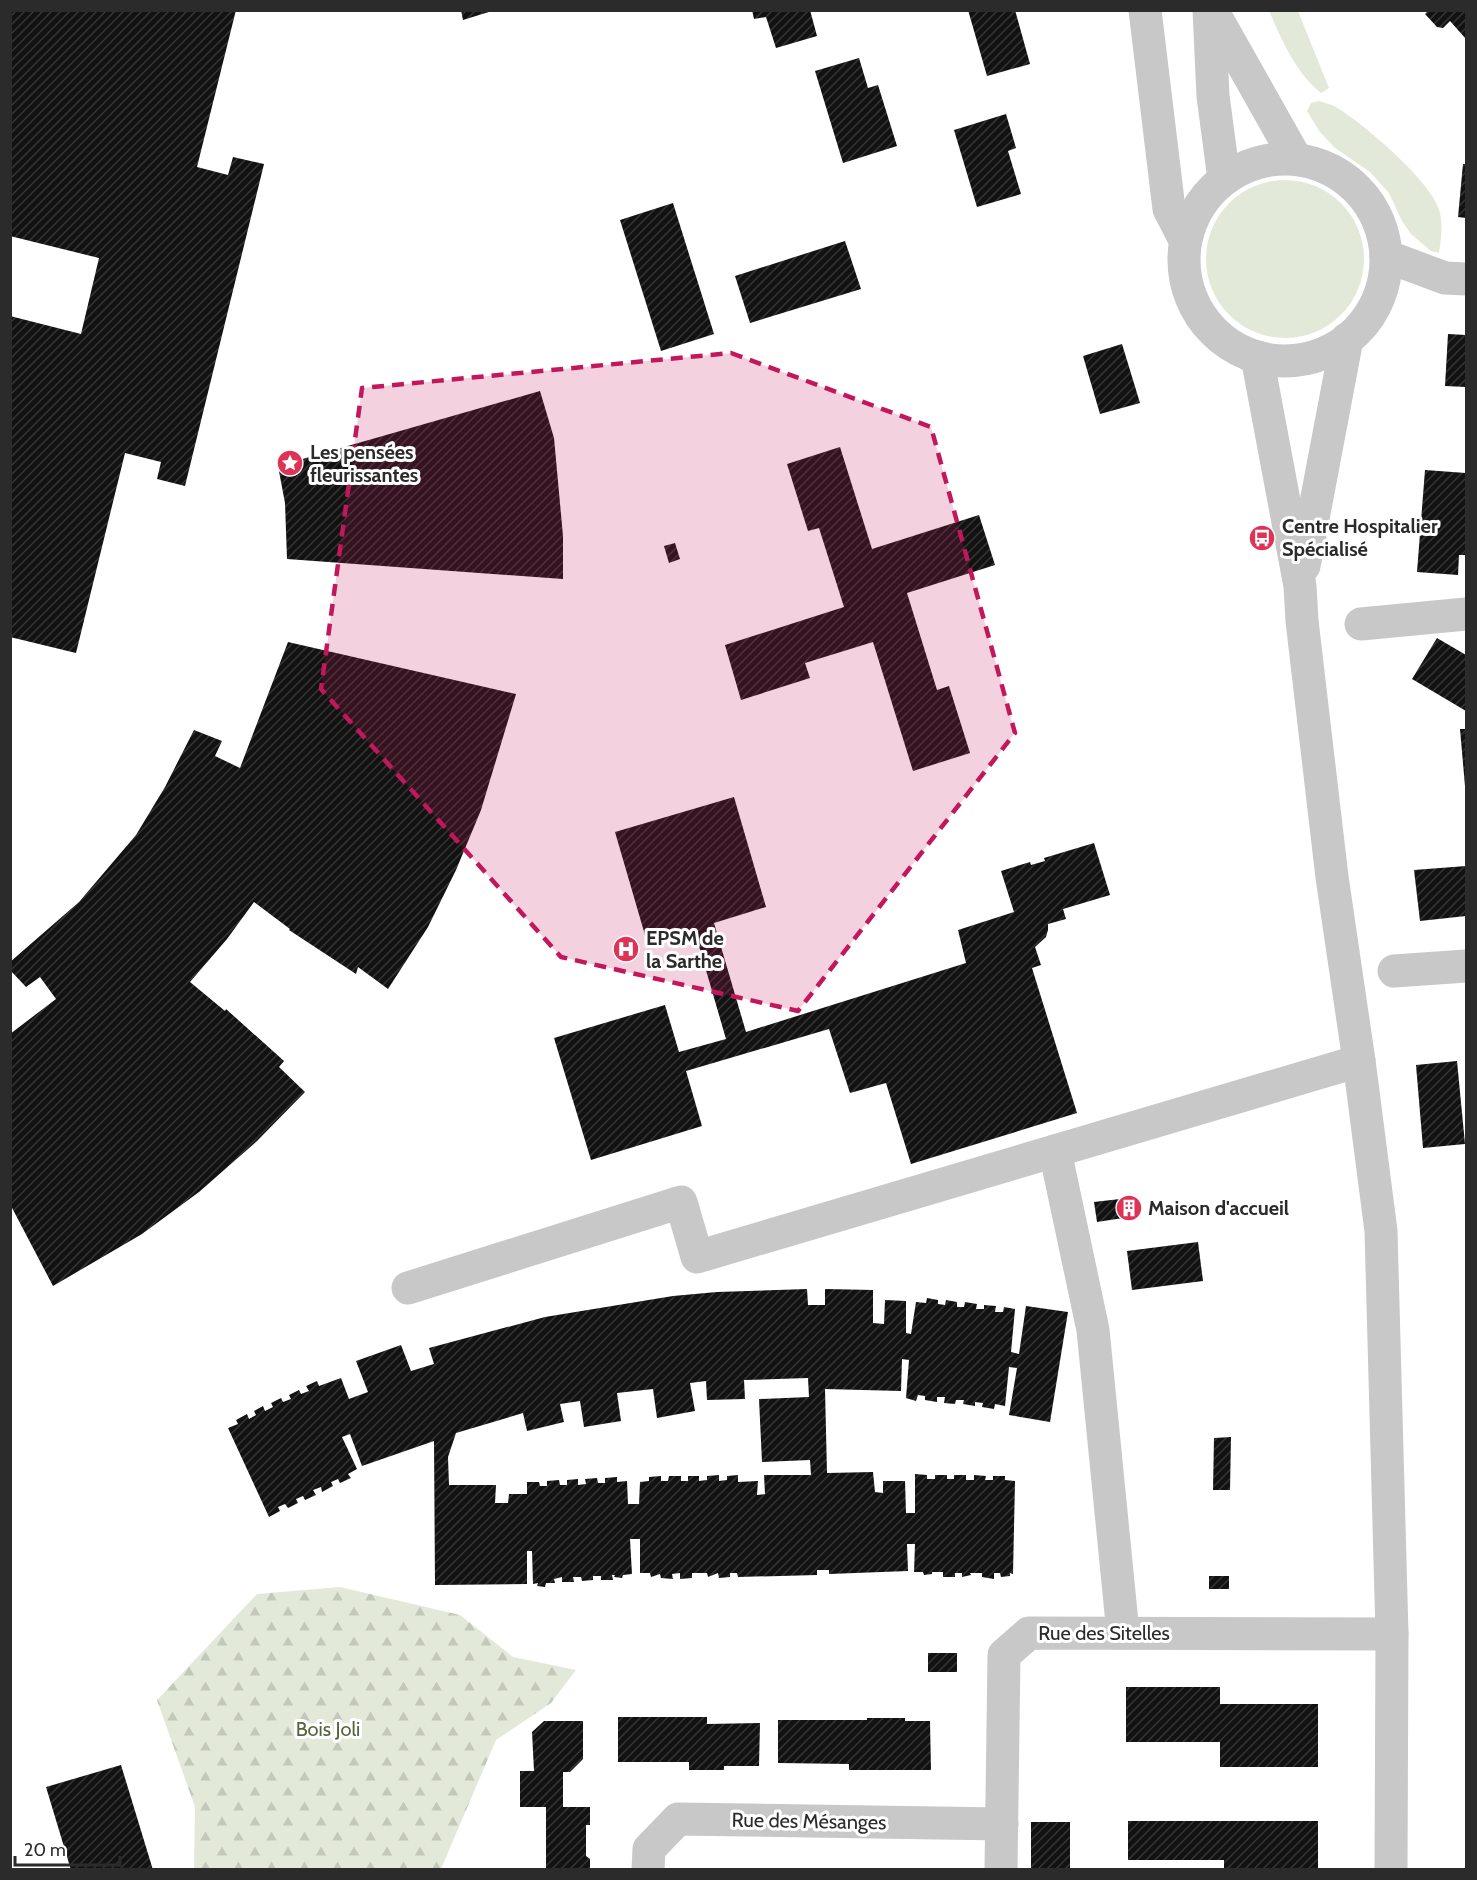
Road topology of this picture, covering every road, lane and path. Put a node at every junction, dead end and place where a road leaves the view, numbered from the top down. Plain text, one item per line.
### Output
1 (1145, 10) edge
2 (1210, 10) edge
3 (1296, 159) junction
4 (1224, 179) junction
5 (1185, 240) junction
6 (1386, 256) junction
7 (1467, 279) edge
8 (1347, 339) junction
9 (1257, 357) junction
10 (1300, 586) junction
11 (1467, 615) edge
12 (1361, 624) dead end
13 (1467, 966) edge
14 (1394, 971) dead end
15 (1359, 1061) junction
16 (1056, 1151) junction
17 (408, 1288) dead end
18 (1123, 1633) junction
19 (1392, 1634) junction
20 (1002, 1824) junction
21 (648, 1869) edge
22 (1001, 1869) edge
23 (1391, 1869) edge

1 - 5 street
2 - 3 street
2 - 4 street
3 - 4 street
3 - 6 street
4 - 5 street
5 - 9 street
6 - 7 street
6 - 8 street
8 - 9 street
8 - 10 street
9 - 10 street
10 - 15 street
11 - 12 street
13 - 14 street
15 - 16 street
15 - 19 street
16 - 17 street
16 - 18 street
18 - 19 street, Rue des Sitelles
18 - 20 street, Rue des Sitelles
19 - 23 street
20 - 21 street, Rue des Mésanges
20 - 22 street, Rue des Sitelles

